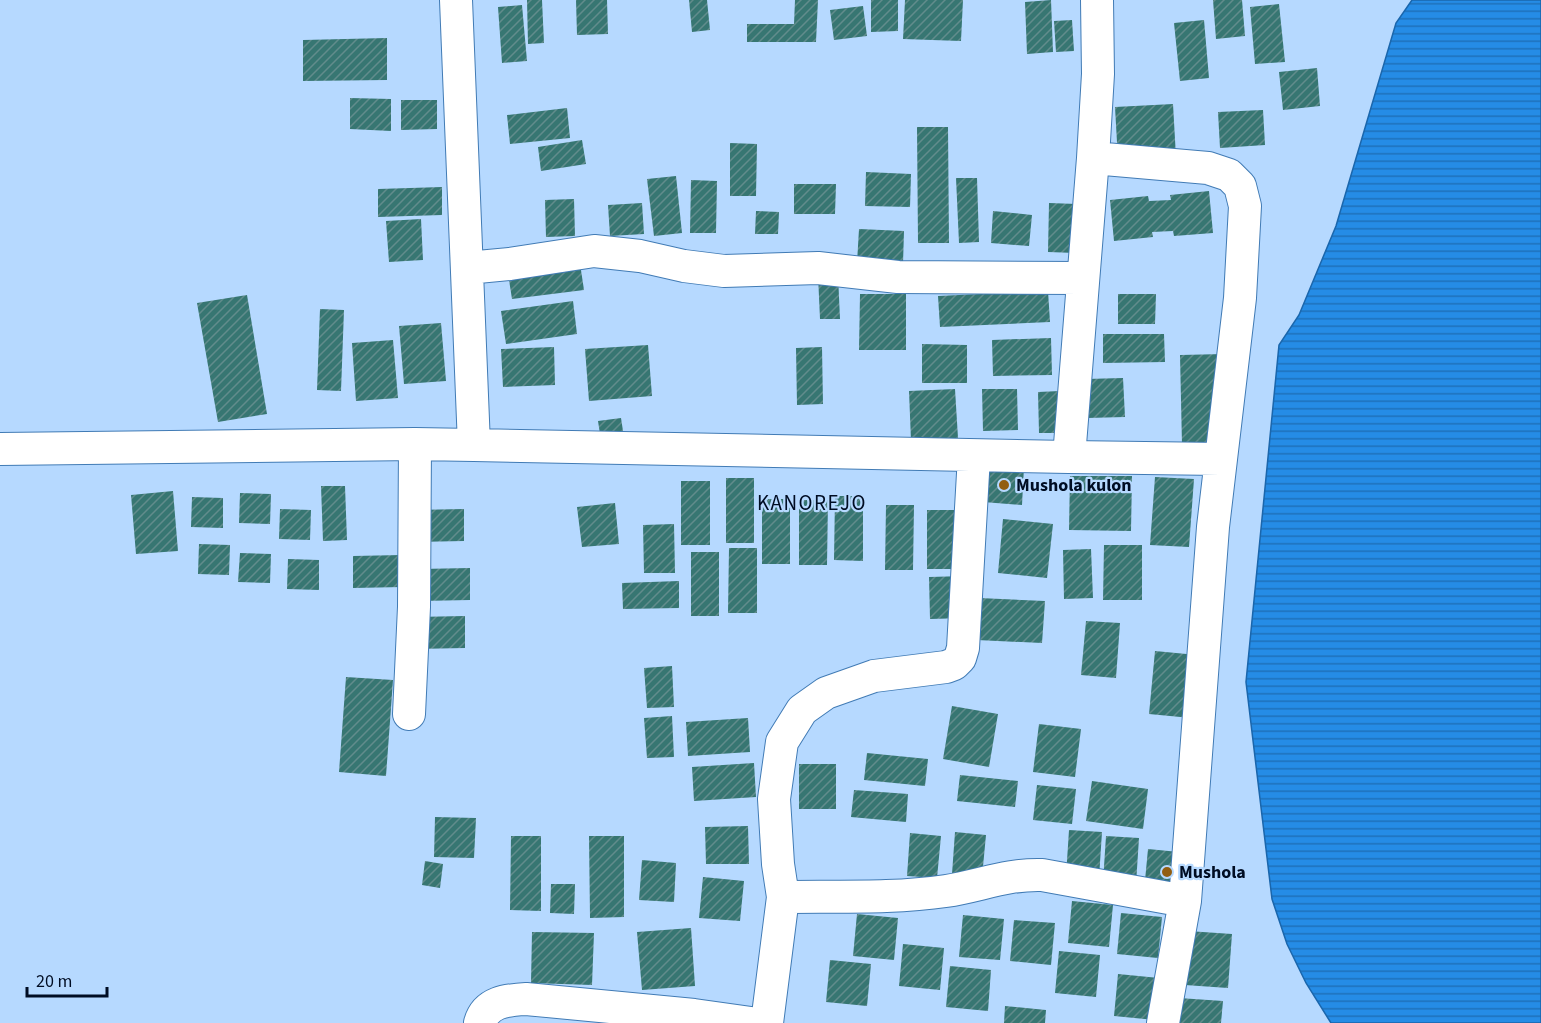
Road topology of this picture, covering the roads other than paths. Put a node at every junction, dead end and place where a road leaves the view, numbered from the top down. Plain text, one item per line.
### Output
1 (456, 0) edge
2 (1097, 0) edge
3 (1093, 158) junction
4 (467, 268) junction
5 (1083, 278) junction
6 (415, 444) junction
7 (474, 445) junction
8 (0, 449) edge
9 (974, 456) junction
10 (1069, 457) junction
11 (1220, 459) junction
12 (409, 714) dead end
13 (783, 897) junction
14 (1185, 901) junction
15 (480, 1023) edge
16 (751, 1023) edge
17 (766, 1023) edge
18 (1163, 1023) edge

1 - 4 street
2 - 3 street
3 - 5 street
3 - 11 street
4 - 5 street
4 - 7 street
5 - 10 street
6 - 7 street
6 - 8 street
6 - 12 street
7 - 9 street
9 - 10 street
9 - 13 street
10 - 11 street
11 - 14 street
13 - 14 street
13 - 17 street
14 - 18 street
15 - 16 street

